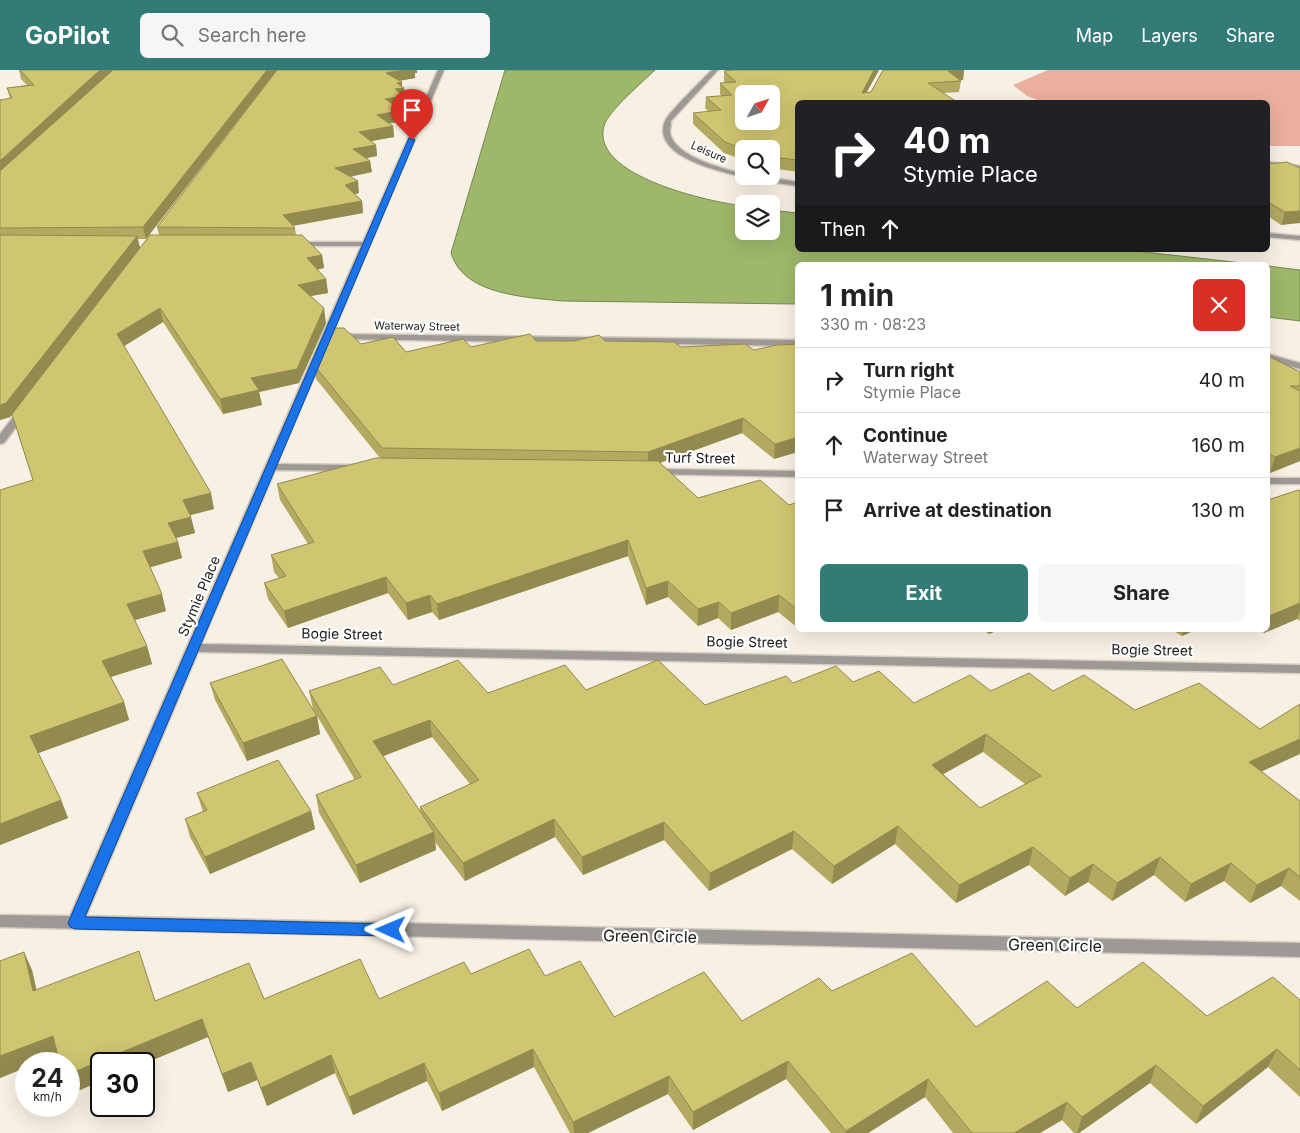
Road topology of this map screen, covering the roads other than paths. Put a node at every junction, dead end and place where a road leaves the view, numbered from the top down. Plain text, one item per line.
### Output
1 (441, 70) edge
2 (715, 70) edge
3 (1270, 164) edge
4 (1300, 168) edge
5 (735, 173) edge
6 (780, 181) edge
7 (795, 184) edge
8 (1270, 235) edge
9 (1300, 238) edge
10 (288, 244) edge
11 (367, 244) junction
12 (326, 337) junction
13 (795, 343) edge
14 (1270, 358) edge
15 (1300, 366) edge
16 (30, 402) edge
17 (0, 441) edge
18 (271, 467) junction
19 (361, 468) edge
20 (639, 472) edge
21 (795, 474) edge
22 (1270, 481) edge
23 (1300, 481) edge
24 (193, 648) junction
25 (1300, 669) edge
26 (0, 921) edge
27 (75, 923) junction
28 (1300, 950) edge

1 - 11 street
2 - 5 street, Leisure
3 - 4 street
6 - 7 street, Leisure
8 - 9 street
10 - 11 street
11 - 12 street
12 - 13 street, Waterway Street
12 - 18 street, Stymie Place
14 - 15 street
16 - 17 street
18 - 19 street
18 - 24 street, Stymie Place
20 - 21 street, Turf Street
22 - 23 street
24 - 25 street, Bogie Street
24 - 27 street, Stymie Place
26 - 27 street, Green Circle
27 - 28 street, Green Circle

